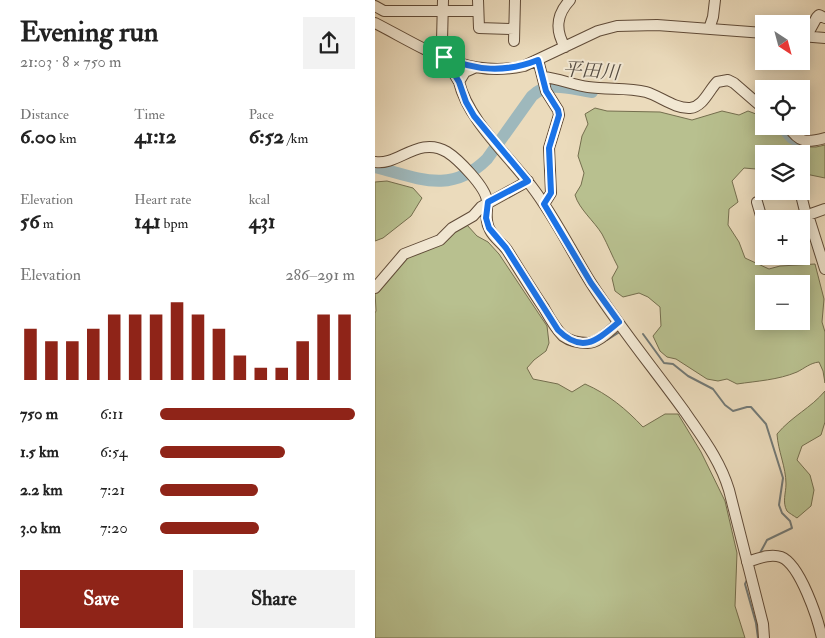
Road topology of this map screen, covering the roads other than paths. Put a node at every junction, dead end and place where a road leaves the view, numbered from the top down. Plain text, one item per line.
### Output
1 (443, 0) edge
2 (478, 0) edge
3 (515, 0) edge
4 (569, 0) edge
5 (715, 0) edge
6 (375, 6) edge
7 (443, 11) junction
8 (478, 11) junction
9 (825, 18) edge
10 (375, 23) edge
11 (810, 28) edge
12 (515, 29) junction
13 (709, 29) junction
14 (755, 33) edge
15 (810, 37) edge
16 (825, 38) edge
17 (514, 41) dead end
18 (565, 47) junction
19 (441, 56) junction
20 (538, 60) junction
21 (474, 68) junction
22 (459, 82) junction
23 (545, 84) junction
24 (755, 102) edge
25 (794, 135) edge
26 (825, 138) edge
27 (375, 162) edge
28 (528, 181) junction
29 (488, 202) junction
30 (757, 202) dead end
31 (544, 204) junction
32 (825, 209) edge
33 (759, 210) edge
34 (810, 214) edge
35 (810, 220) edge
36 (823, 253) edge
37 (825, 269) edge
38 (375, 288) edge
39 (619, 322) junction
40 (747, 562) junction
41 (764, 638) edge
42 (822, 638) edge

1 - 7 street
2 - 8 street
3 - 12 street
4 - 18 street
5 - 13 street
6 - 7 street
7 - 8 street
7 - 19 street
8 - 12 street
9 - 11 street
10 - 19 street
12 - 17 street
13 - 14 street
13 - 18 street
15 - 16 street
18 - 20 street
19 - 21 street
19 - 22 street
20 - 21 street
20 - 23 street
21 - 22 street
22 - 28 street
23 - 24 street
23 - 31 street
25 - 26 street
27 - 29 street
28 - 29 street
28 - 31 street
29 - 38 street
29 - 39 street
30 - 33 street
31 - 39 street
32 - 34 street
35 - 36 street
36 - 37 street
39 - 40 street
40 - 41 street
40 - 42 street

